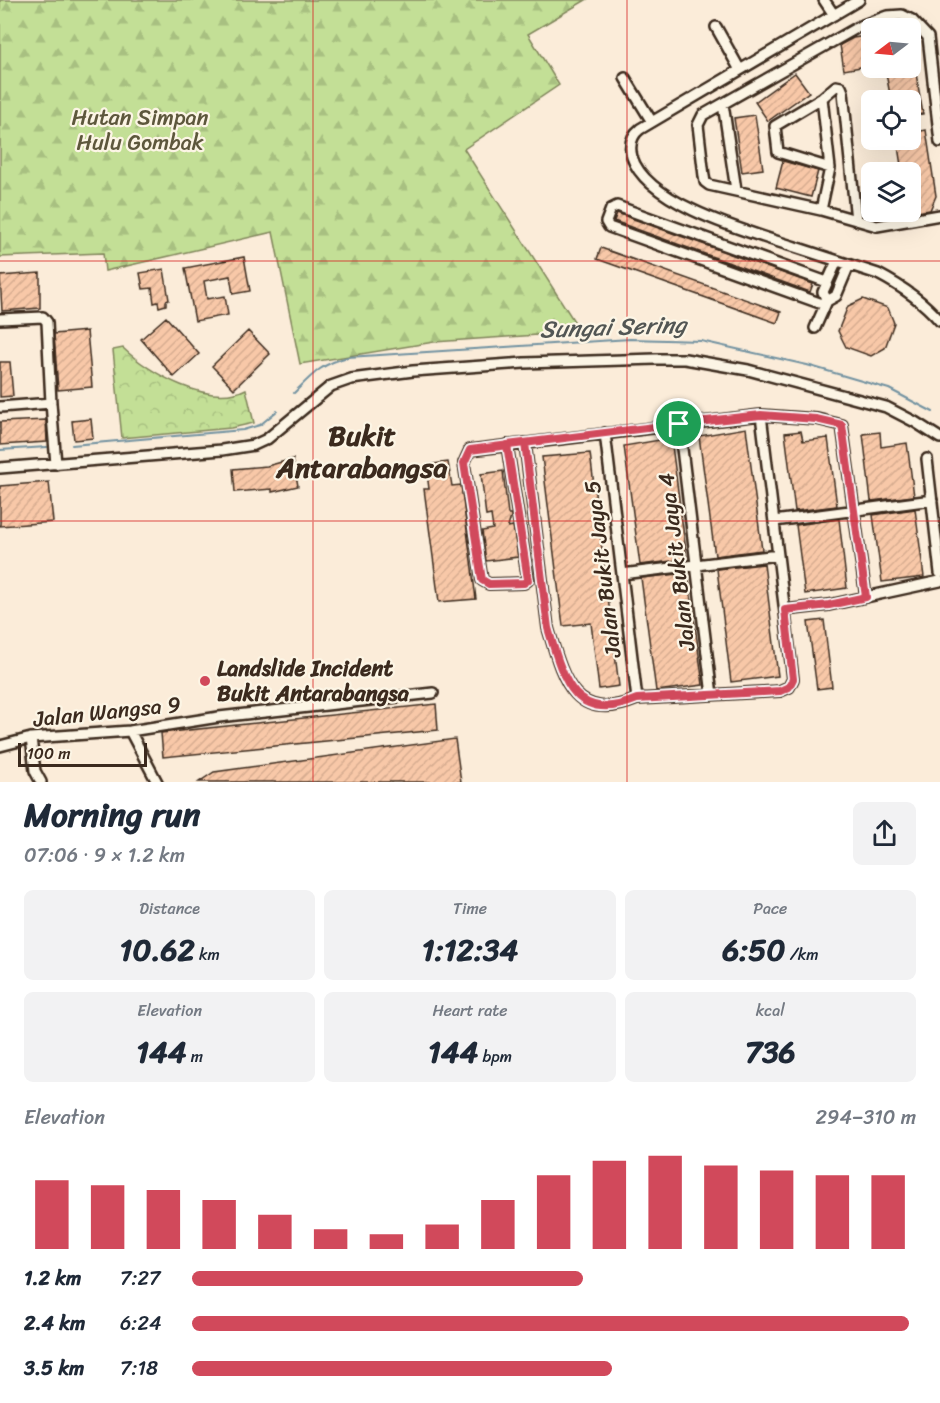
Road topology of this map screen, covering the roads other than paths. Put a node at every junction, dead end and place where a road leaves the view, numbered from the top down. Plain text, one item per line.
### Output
1 (824, 0) edge
2 (859, 0) edge
3 (834, 15) junction
4 (716, 27) dead end
5 (772, 52) junction
6 (760, 59) junction
7 (783, 69) junction
8 (740, 70) junction
9 (771, 76) junction
10 (625, 78) dead end
11 (822, 98) junction
12 (723, 104) junction
13 (652, 122) junction
14 (940, 142) edge
15 (830, 168) junction
16 (736, 190) junction
17 (821, 210) junction
18 (940, 216) edge
19 (856, 220) junction
20 (837, 261) junction
21 (849, 265) junction
22 (827, 282) junction
23 (826, 303) junction
24 (0, 319) edge
25 (940, 321) edge
26 (815, 328) dead end
27 (51, 404) junction
28 (0, 407) edge
29 (761, 415) junction
30 (679, 424) junction
31 (605, 434) junction
32 (939, 435) edge
33 (525, 443) junction
34 (507, 445) junction
35 (927, 459) dead end
36 (56, 464) junction
37 (0, 468) edge
38 (932, 500) junction
39 (854, 510) junction
40 (774, 521) junction
41 (778, 555) junction
42 (696, 565) junction
43 (940, 573) edge
44 (622, 574) junction
45 (940, 581) edge
46 (866, 597) junction
47 (785, 610) junction
48 (433, 693) dead end
49 (712, 695) junction
50 (637, 699) junction
51 (130, 731) junction
52 (32, 738) junction
53 (0, 746) edge
54 (41, 782) edge
55 (157, 782) edge

1 - 3 street
2 - 3 street
3 - 5 street
4 - 8 street
5 - 6 street
5 - 7 street
6 - 8 street
6 - 9 street
7 - 9 street
7 - 14 street
8 - 13 street
9 - 12 street
10 - 13 street
11 - 15 street
11 - 15 street
11 - 19 street
12 - 16 street
12 - 16 street
13 - 20 street
15 - 17 street
16 - 17 street
17 - 19 street
18 - 19 street
20 - 21 street
20 - 22 street
21 - 23 street
21 - 25 street
22 - 23 street
22 - 23 street
23 - 26 street
24 - 27 street
27 - 28 street
27 - 36 street
29 - 30 street
29 - 39 street
29 - 40 street
30 - 31 street
30 - 42 street, Jalan Bukit Jaya 4
31 - 33 street
31 - 44 street, Jalan Bukit Jaya 5
32 - 36 street
33 - 34 street
33 - 50 street
34 - 34 street
35 - 38 street
36 - 37 street
38 - 39 street
38 - 43 street
39 - 40 street
39 - 46 street
40 - 41 street
41 - 42 street
41 - 47 street
42 - 44 street
42 - 49 street, Jalan Bukit Jaya 4
44 - 50 street, Jalan Bukit Jaya 5
45 - 46 street
46 - 47 street
47 - 49 street
48 - 51 street, Jalan Wangsa 9
49 - 50 street
51 - 52 street, Jalan Wangsa 9
51 - 55 street
52 - 53 street, Jalan Wangsa 9
52 - 54 street

